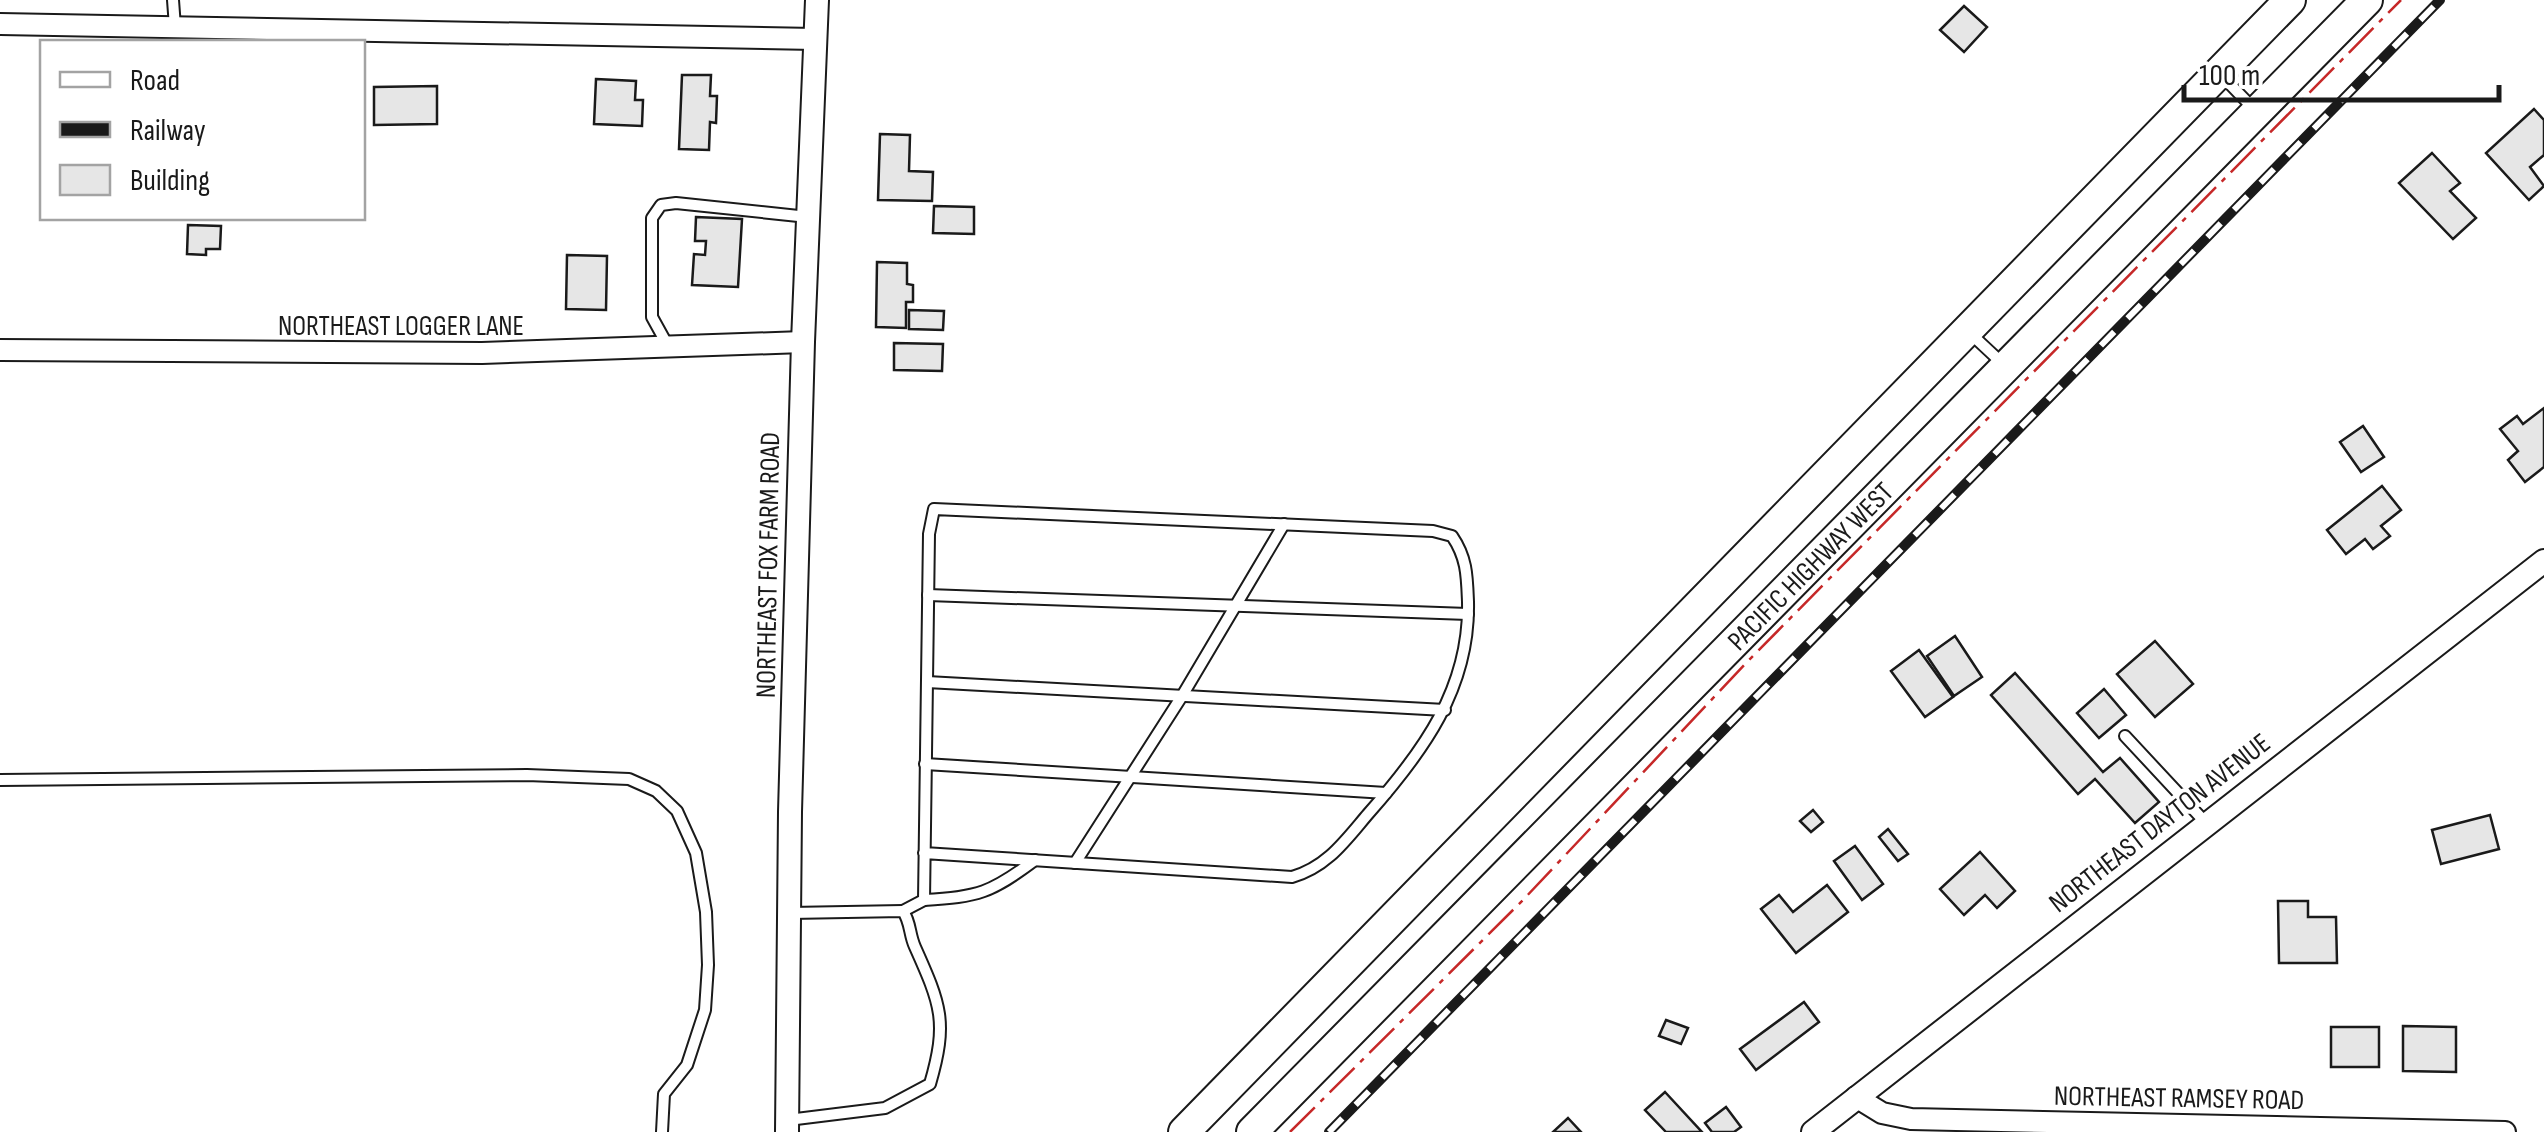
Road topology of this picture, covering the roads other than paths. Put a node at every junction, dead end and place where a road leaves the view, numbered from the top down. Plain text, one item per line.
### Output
1 (174, 0) edge
2 (817, 0) edge
3 (2290, 0) edge
4 (2367, 0) edge
5 (0, 24) edge
6 (174, 28) junction
7 (815, 39) junction
8 (2218, 73) junction
9 (2257, 112) junction
10 (808, 217) junction
11 (1966, 330) junction
12 (803, 342) junction
13 (668, 347) junction
14 (0, 350) edge
15 (2006, 366) junction
16 (1284, 524) junction
17 (2544, 560) edge
18 (928, 595) junction
19 (1236, 606) junction
20 (1468, 614) junction
21 (926, 682) junction
22 (1182, 696) junction
23 (1444, 710) junction
24 (2125, 736) dead end
25 (926, 764) junction
26 (1128, 777) junction
27 (0, 780) edge
28 (1386, 793) junction
29 (2206, 823) junction
30 (924, 853) junction
31 (1035, 860) junction
32 (1075, 863) junction
33 (924, 900) junction
34 (903, 910) junction
35 (788, 913) junction
36 (1856, 1098) junction
37 (788, 1126) edge
38 (662, 1132) edge
39 (1184, 1132) edge
40 (1252, 1132) edge
41 (1813, 1132) edge
42 (2505, 1132) edge

1 - 6 lane
2 - 7 street, NORTHEAST FOX FARM ROAD
3 - 8 main road, PACIFIC HIGHWAY WEST
4 - 9 main road, PACIFIC HIGHWAY WEST
5 - 6 street
6 - 7 street
7 - 10 street, NORTHEAST FOX FARM ROAD
8 - 9 lane
8 - 11 main road, PACIFIC HIGHWAY WEST
9 - 15 main road, PACIFIC HIGHWAY WEST
10 - 12 street, NORTHEAST FOX FARM ROAD
10 - 13 lane
11 - 15 lane
11 - 39 main road, PACIFIC HIGHWAY WEST
12 - 13 street, NORTHEAST LOGGER LANE
12 - 35 street, NORTHEAST FOX FARM ROAD
13 - 14 street, NORTHEAST LOGGER LANE
15 - 40 main road, PACIFIC HIGHWAY WEST
16 - 18 lane
16 - 19 lane
16 - 20 lane
17 - 29 street, NORTHEAST DAYTON AVENUE
18 - 19 lane
18 - 21 lane
19 - 20 lane
19 - 22 lane
20 - 23 lane
21 - 22 lane
21 - 25 lane
22 - 23 lane
22 - 26 lane
23 - 28 lane
24 - 29 lane
25 - 26 lane
25 - 30 lane
26 - 28 lane
26 - 32 lane
27 - 38 lane
28 - 32 lane
29 - 36 street, NORTHEAST DAYTON AVENUE
30 - 31 lane
30 - 33 lane
31 - 32 lane
31 - 33 lane
33 - 34 lane
34 - 35 lane
34 - 37 lane
35 - 37 street, NORTHEAST FOX FARM ROAD
36 - 41 street, NORTHEAST DAYTON AVENUE
36 - 42 street, NORTHEAST RAMSEY ROAD

